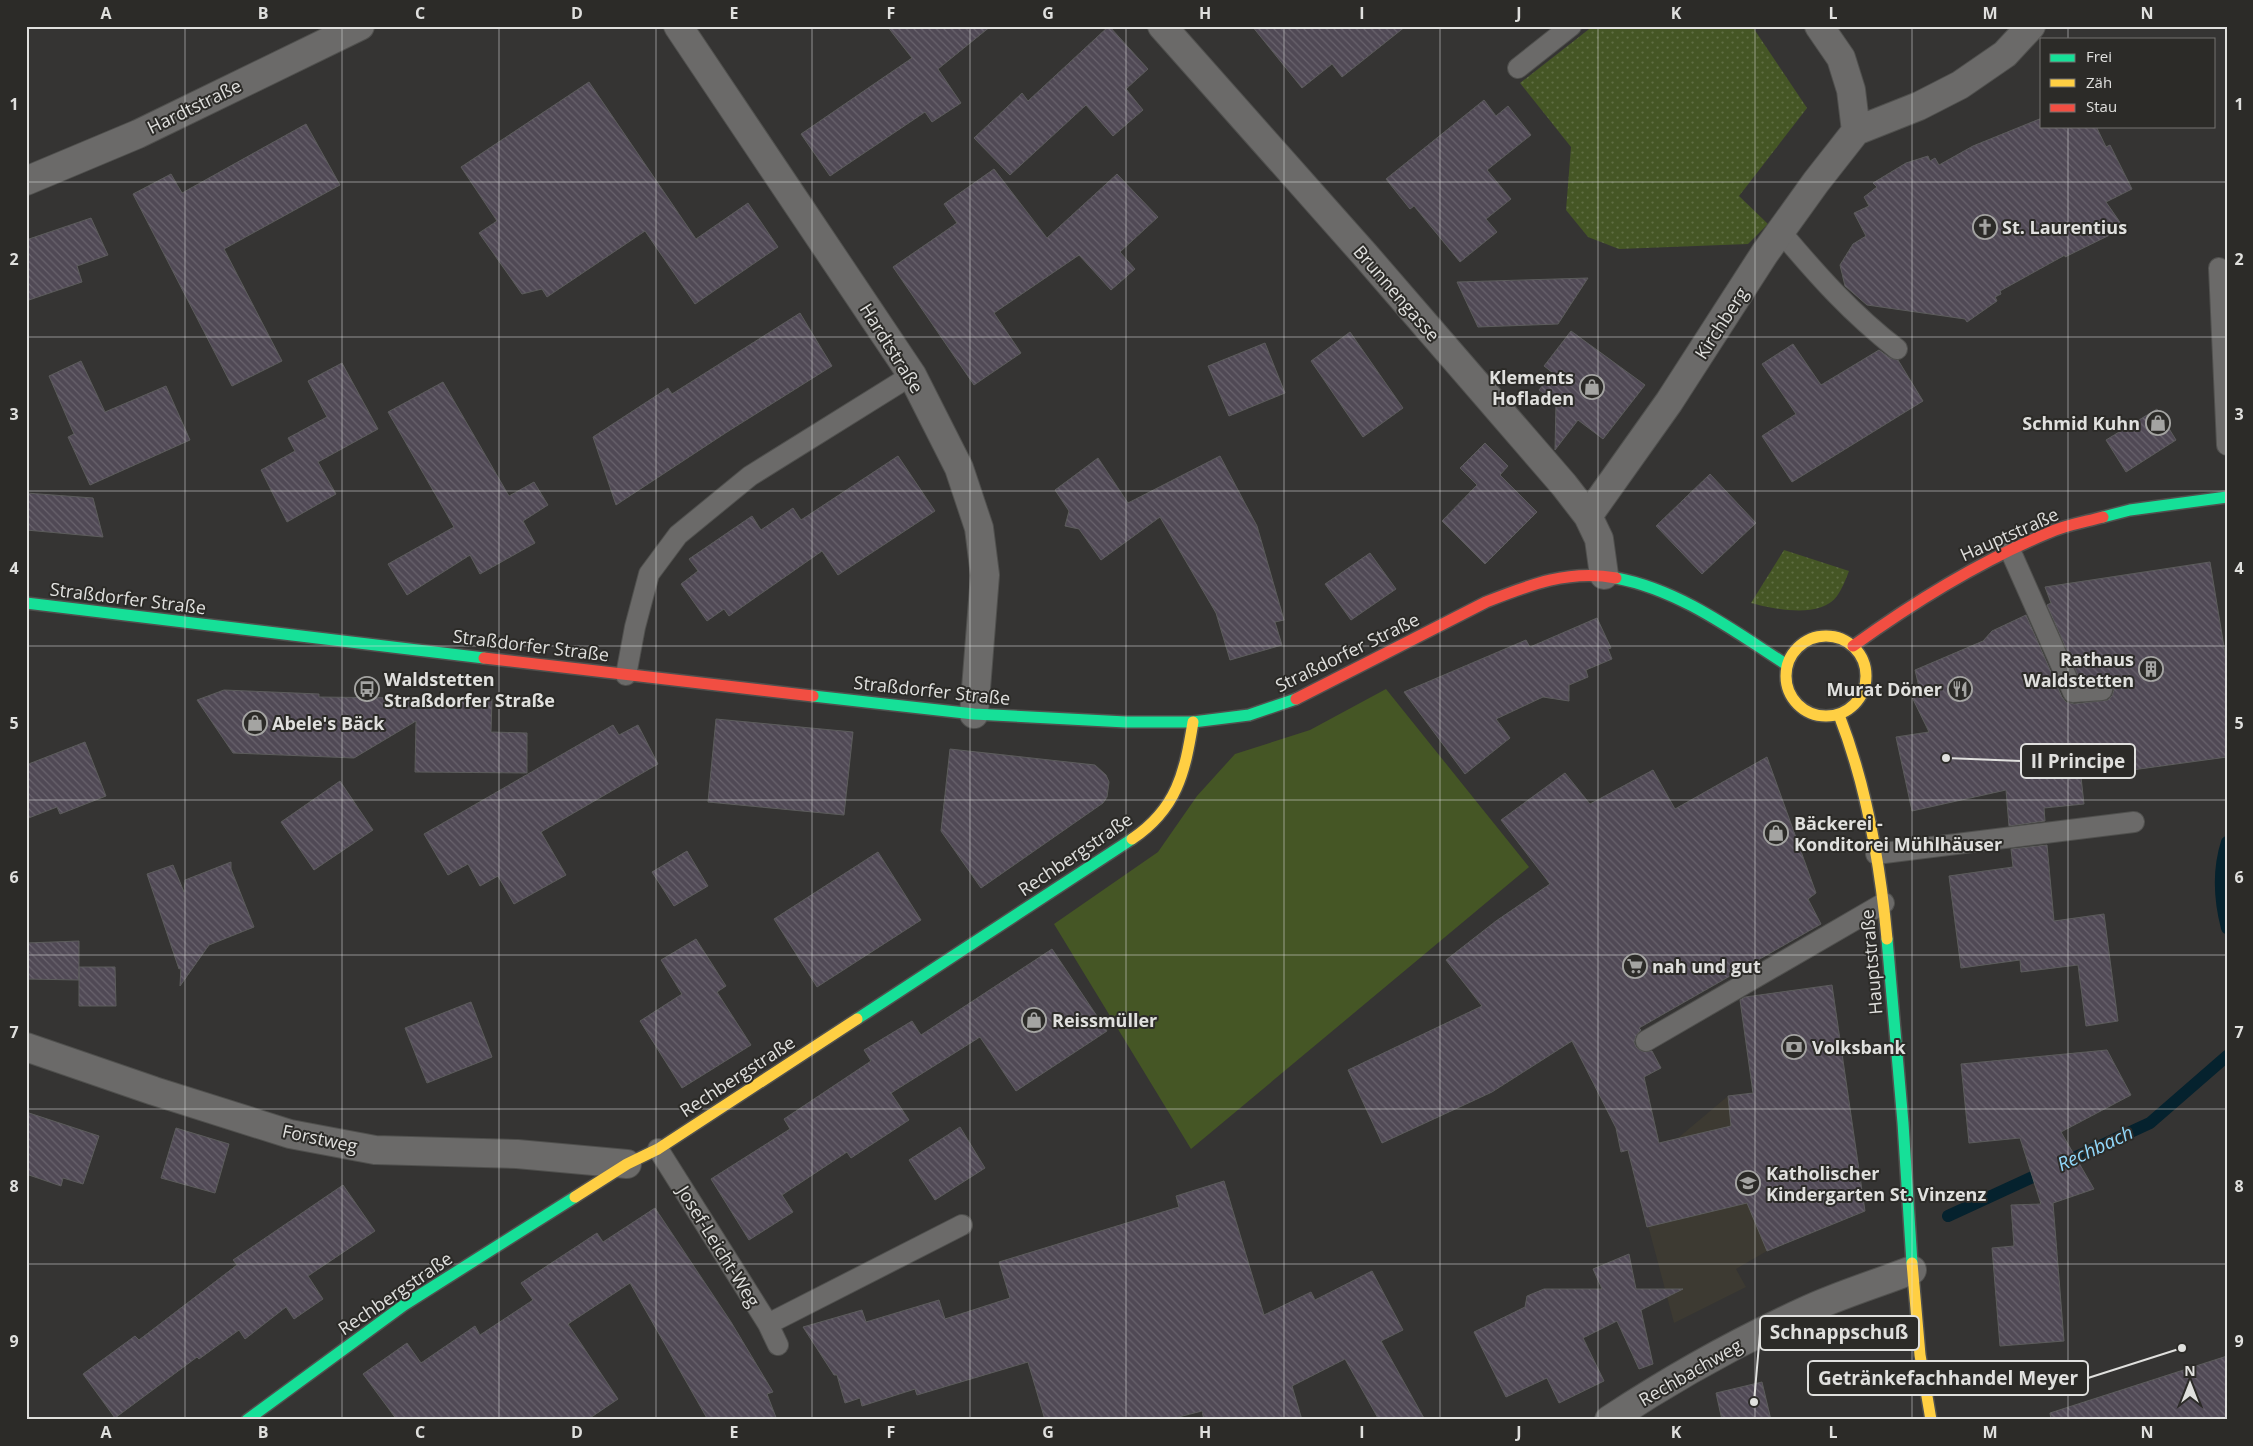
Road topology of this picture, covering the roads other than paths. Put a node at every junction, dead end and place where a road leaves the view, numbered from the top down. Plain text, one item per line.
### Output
1 (360, 26) edge
2 (678, 26) edge
3 (1162, 26) edge
4 (1572, 26) edge
5 (1819, 26) edge
6 (2031, 26) edge
7 (1518, 68) dead end
8 (1856, 132) junction
9 (26, 181) edge
10 (1781, 232) junction
11 (2219, 268) dead end
12 (1898, 349) dead end
13 (912, 374) junction
14 (2227, 445) edge
15 (2227, 497) edge
16 (1588, 516) junction
17 (2010, 550) junction
18 (1604, 575) junction
19 (26, 603) edge
20 (1853, 646) junction
21 (1787, 665) junction
22 (626, 675) junction
23 (2102, 690) dead end
24 (974, 714) junction
25 (1839, 715) junction
26 (1193, 722) junction
27 (2134, 822) dead end
28 (1876, 854) junction
29 (1884, 903) junction
30 (1646, 1041) dead end
31 (26, 1047) edge
32 (658, 1149) junction
33 (626, 1164) junction
34 (962, 1225) dead end
35 (1912, 1270) junction
36 (768, 1324) junction
37 (778, 1345) dead end
38 (247, 1420) edge
39 (1609, 1420) edge
40 (1931, 1420) edge

1 - 9 street, Hardtstraße
2 - 13 street, Hardtstraße
3 - 16 street, Brunnengasse
4 - 7 lane
5 - 8 street
6 - 8 street, Kirchberg
8 - 10 street, Kirchberg
10 - 12 lane
10 - 16 street, Kirchberg
11 - 14 lane
13 - 22 lane
13 - 24 street, Hardtstraße
15 - 17 street, Hauptstraße
16 - 18 street, Brunnengasse
17 - 20 street, Hauptstraße
17 - 23 lane
18 - 21 street, Straßdorfer Straße
18 - 26 street, Straßdorfer Straße
19 - 22 street, Straßdorfer Straße
20 - 21 street
20 - 25 street
21 - 25 street
22 - 24 street, Straßdorfer Straße
24 - 26 street, Straßdorfer Straße
25 - 28 street, Hauptstraße
26 - 32 street, Rechbergstraße
27 - 28 lane
28 - 29 street, Hauptstraße
29 - 30 lane
29 - 35 street, Hauptstraße
31 - 33 street, Forstweg
32 - 33 street, Rechbergstraße
32 - 36 lane, Josef-Leicht-Weg
33 - 38 street, Rechbergstraße
34 - 36 lane
35 - 39 street, Rechbachweg
35 - 40 street, Hauptstraße
36 - 37 lane, Josef-Leicht-Weg

